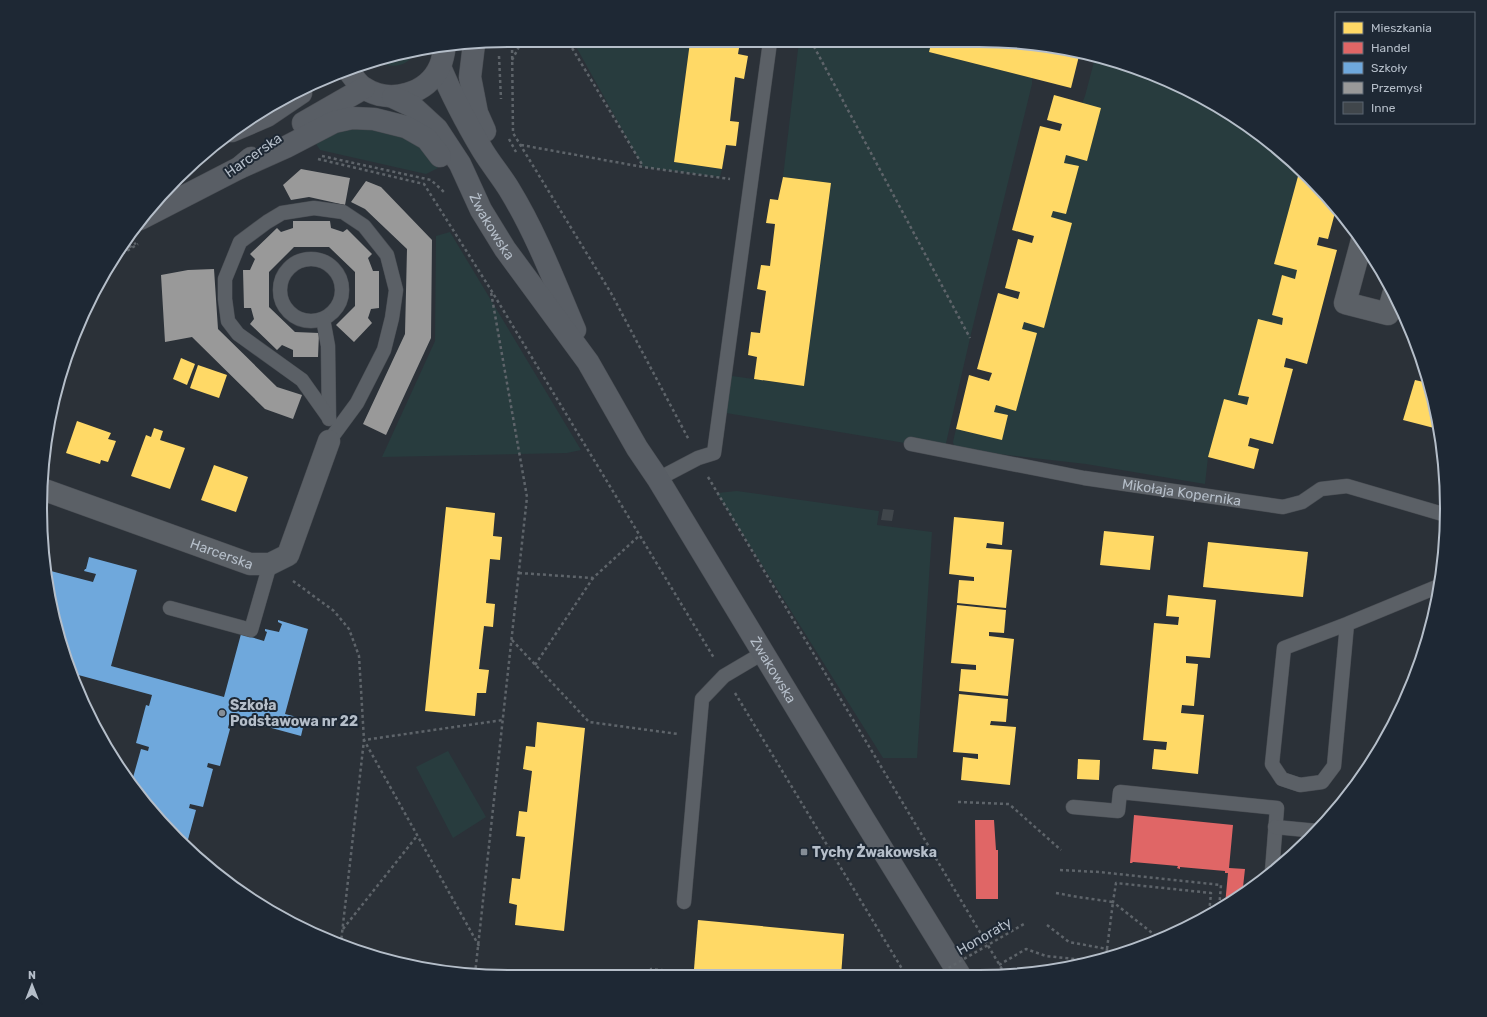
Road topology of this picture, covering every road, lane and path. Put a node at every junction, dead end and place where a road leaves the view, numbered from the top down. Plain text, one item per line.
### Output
1 (512, 47) edge
2 (520, 47) edge
3 (571, 47) edge
4 (769, 47) edge
5 (814, 47) edge
6 (473, 48) edge
7 (499, 51) dead end
8 (444, 52) edge
9 (512, 60) junction
10 (440, 67) junction
11 (351, 75) edge
12 (364, 88) junction
13 (393, 96) junction
14 (502, 104) dead end
15 (507, 136) dead end
16 (302, 138) junction
17 (511, 142) dead end
18 (521, 145) junction
19 (317, 158) dead end
20 (644, 167) junction
21 (239, 168) junction
22 (730, 179) dead end
23 (438, 185) dead end
24 (509, 189) junction
25 (157, 210) edge
26 (481, 210) junction
27 (1360, 249) edge
28 (491, 290) junction
29 (1391, 302) edge
30 (323, 319) junction
31 (970, 338) dead end
32 (588, 362) junction
33 (329, 418) junction
34 (329, 441) junction
35 (911, 444) dead end
36 (698, 458) junction
37 (658, 479) junction
38 (48, 491) edge
39 (1440, 513) edge
40 (640, 535) junction
41 (270, 564) junction
42 (519, 573) junction
43 (593, 578) junction
44 (1433, 589) edge
45 (170, 608) dead end
46 (1347, 624) junction
47 (511, 639) junction
48 (763, 653) junction
49 (536, 665) junction
50 (724, 676) junction
51 (503, 720) junction
52 (699, 737) junction
53 (364, 740) junction
54 (958, 802) dead end
55 (1073, 807) dead end
56 (1275, 827) junction
57 (1309, 830) edge
58 (417, 836) junction
59 (1061, 850) dead end
60 (1272, 864) edge
61 (1060, 870) dead end
62 (1056, 893) dead end
63 (1220, 901) edge
64 (684, 902) dead end
65 (1113, 902) junction
66 (1210, 908) edge
67 (1024, 924) dead end
68 (1047, 925) dead end
69 (343, 929) junction
70 (1155, 935) edge
71 (342, 939) edge
72 (479, 947) junction
73 (1107, 949) joint
74 (1078, 959) edge
75 (999, 966) junction
76 (476, 969) edge
77 (1001, 969) edge
78 (651, 970) edge
79 (661, 970) edge
80 (903, 970) edge
81 (945, 970) edge
82 (957, 970) edge

1 - 9 path
2 - 9 path
3 - 20 path
4 - 36 lane
5 - 31 path
6 - 24 street
7 - 14 path
8 - 10 street
9 - 18 path
10 - 13 street
10 - 24 street, Żwakowska
11 - 12 street
12 - 13 street
12 - 21 street, Harcerska
13 - 26 street, Żwakowska
15 - 17 path
16 - 21 street
16 - 23 path
16 - 26 street
18 - 20 path
18 - 36 path
19 - 28 path
20 - 22 path
21 - 25 street, Harcerska
24 - 32 street, Żwakowska
26 - 32 street, Żwakowska
27 - 29 street
28 - 40 path
28 - 42 path
30 - 30 lane
30 - 33 lane
32 - 37 street, Żwakowska
33 - 34 lane
33 - 34 lane
34 - 41 street, Harcerska
35 - 39 lane, Mikołaja Kopernika
36 - 37 lane
36 - 75 path
37 - 48 street, Żwakowska
38 - 41 street, Harcerska
40 - 43 path
40 - 50 path
41 - 45 lane
41 - 53 path
42 - 43 path
42 - 47 path
43 - 49 path
44 - 46 lane
46 - 46 lane
47 - 49 path
47 - 51 path
48 - 50 lane
48 - 82 street, Żwakowska
49 - 52 path
50 - 52 lane
50 - 80 path
51 - 53 path
51 - 72 path
52 - 64 lane
53 - 58 path
53 - 69 path
54 - 59 path
55 - 56 lane
56 - 57 lane
56 - 60 lane
58 - 69 path
58 - 72 path
61 - 63 path
62 - 65 path
65 - 66 path
65 - 70 path
65 - 73 path
67 - 81 path, Honoraty, bridge
68 - 73 path
69 - 71 path
72 - 76 path
74 - 75 path
75 - 77 path
78 - 79 path

